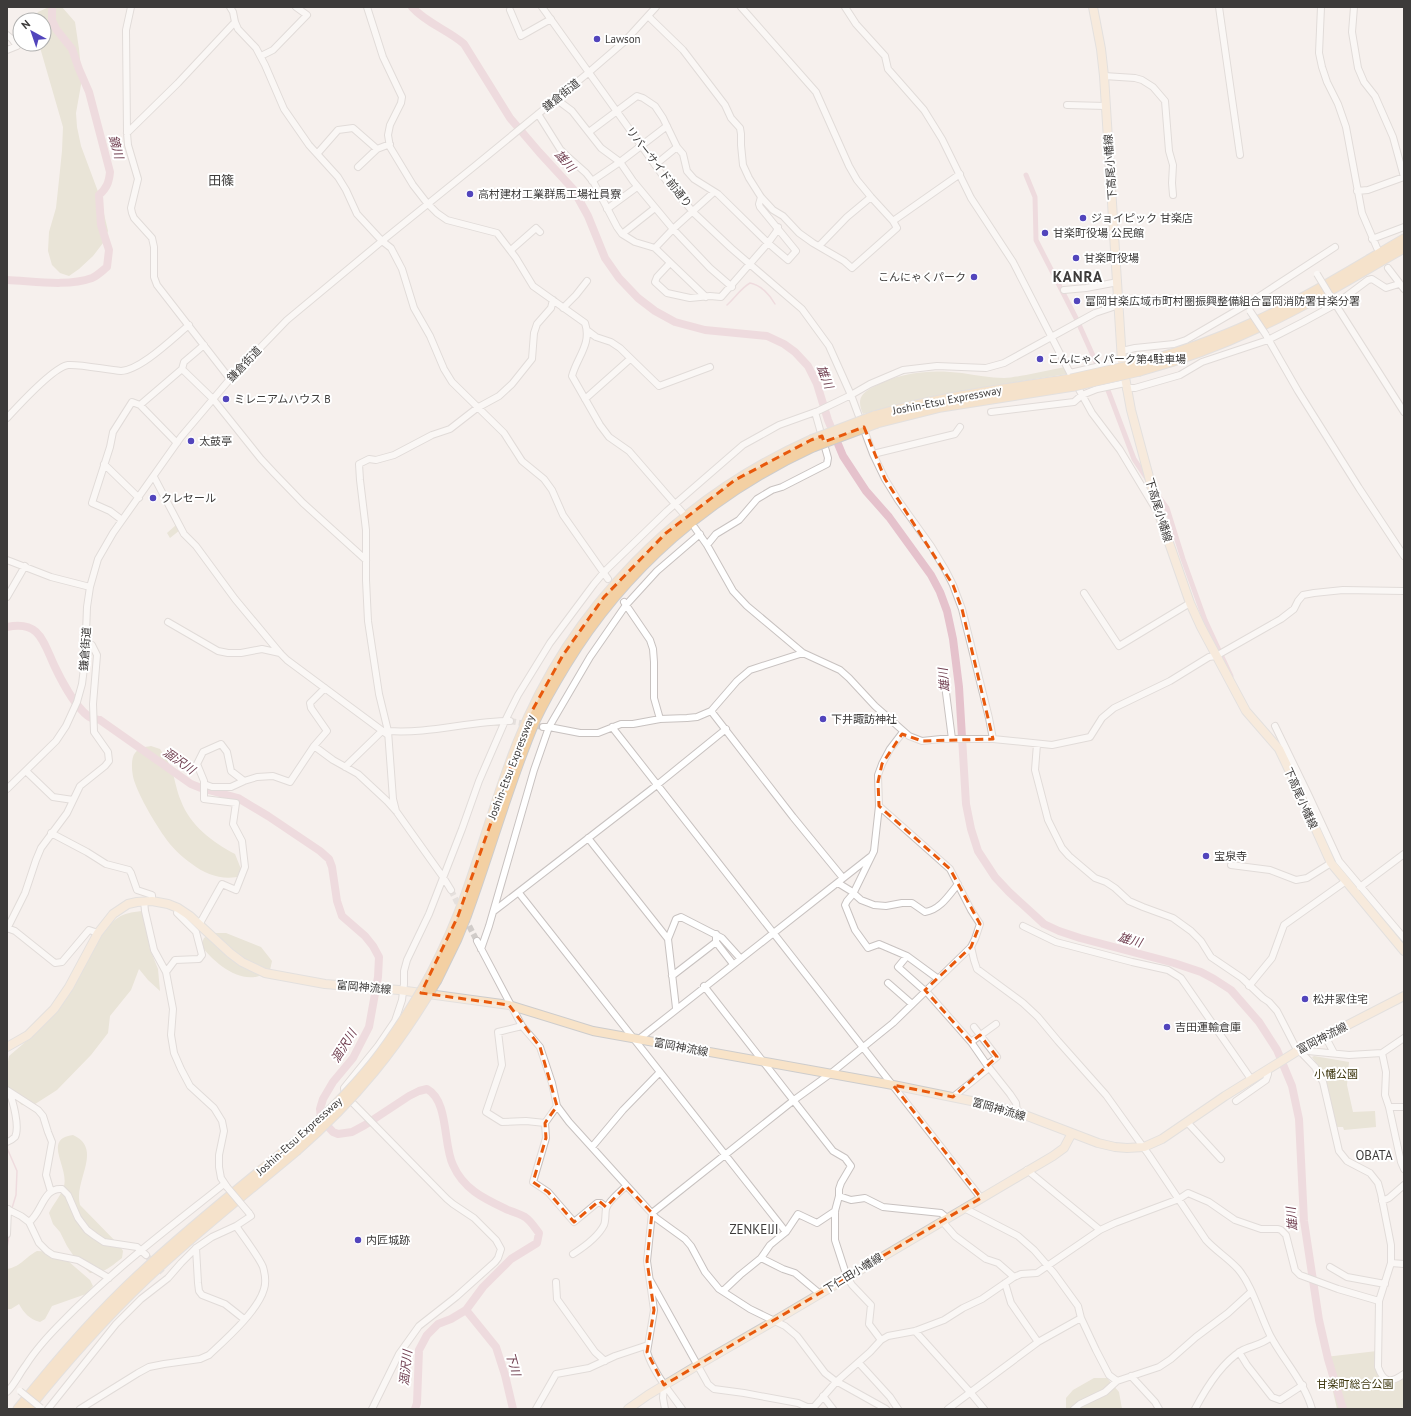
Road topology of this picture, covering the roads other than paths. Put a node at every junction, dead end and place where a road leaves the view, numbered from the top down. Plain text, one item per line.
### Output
1 (131, 7) edge
2 (230, 7) edge
3 (296, 7) edge
4 (367, 7) edge
5 (542, 7) edge
6 (656, 7) edge
7 (741, 7) edge
8 (845, 7) edge
9 (1093, 7) edge
10 (1219, 7) edge
11 (1321, 7) edge
12 (1354, 7) edge
13 (510, 10) dead end
14 (648, 16) junction
15 (551, 20) junction
16 (234, 22) junction
17 (7, 35) edge
18 (7, 50) edge
19 (261, 56) junction
20 (588, 72) junction
21 (1104, 76) junction
22 (556, 99) junction
23 (1067, 105) dead end
24 (1106, 106) junction
25 (616, 111) junction
26 (536, 115) junction
27 (667, 126) junction
28 (589, 132) junction
29 (127, 133) junction
30 (390, 144) junction
31 (641, 146) junction
32 (677, 147) junction
33 (377, 149) junction
34 (317, 154) junction
35 (1240, 155) dead end
36 (620, 162) junction
37 (655, 165) junction
38 (358, 167) dead end
39 (960, 174) junction
40 (592, 181) junction
41 (637, 186) junction
42 (1357, 191) junction
43 (714, 192) junction
44 (1174, 195) dead end
45 (761, 197) junction
46 (871, 197) junction
47 (427, 204) junction
48 (655, 208) junction
49 (607, 209) junction
50 (693, 211) junction
51 (894, 222) junction
52 (778, 227) junction
53 (1404, 227) edge
54 (673, 229) junction
55 (540, 232) dead end
56 (622, 234) junction
57 (1372, 239) junction
58 (1404, 240) edge
59 (382, 241) junction
60 (768, 243) junction
61 (818, 246) junction
62 (1335, 247) dead end
63 (655, 248) junction
64 (1377, 248) dead end
65 (1404, 248) edge
66 (511, 250) junction
67 (670, 263) junction
68 (1310, 264) junction
69 (750, 265) junction
70 (1388, 268) dead end
71 (587, 281) dead end
72 (1118, 282) junction
73 (1399, 284) junction
74 (732, 286) junction
75 (1404, 289) edge
76 (1064, 290) dead end
77 (706, 297) junction
78 (553, 300) junction
79 (1335, 303) junction
80 (1118, 305) junction
81 (563, 308) junction
82 (1248, 308) junction
83 (188, 325) junction
84 (588, 331) junction
85 (1052, 336) junction
86 (1267, 338) junction
87 (204, 345) junction
88 (1122, 351) junction
89 (630, 359) junction
90 (1122, 361) junction
91 (710, 367) dead end
92 (1139, 368) junction
93 (182, 369) junction
94 (230, 379) junction
95 (1072, 379) junction
96 (1125, 385) junction
97 (1082, 395) junction
98 (849, 396) junction
99 (213, 399) junction
100 (585, 399) junction
101 (140, 405) junction
102 (477, 408) junction
103 (816, 411) junction
104 (991, 412) dead end
105 (1404, 412) edge
106 (7, 418) edge
107 (960, 428) dead end
108 (177, 443) junction
109 (873, 454) junction
110 (104, 464) junction
111 (154, 477) junction
112 (139, 498) junction
113 (675, 503) junction
114 (682, 512) dead end
115 (1159, 514) junction
116 (122, 520) junction
117 (707, 545) junction
118 (1404, 556) edge
119 (7, 560) edge
120 (366, 560) junction
121 (25, 566) junction
122 (604, 572) junction
123 (608, 579) dead end
124 (90, 587) junction
125 (1404, 591) edge
126 (1084, 593) dead end
127 (7, 597) edge
128 (625, 603) junction
129 (1190, 604) junction
130 (168, 622) dead end
131 (86, 642) junction
132 (280, 653) junction
133 (803, 653) junction
134 (1216, 656) junction
135 (945, 685) dead end
136 (325, 688) junction
137 (710, 711) junction
138 (660, 719) junction
139 (507, 721) junction
140 (1274, 726) dead end
141 (546, 727) junction
142 (612, 727) junction
143 (726, 729) junction
144 (386, 732) junction
145 (903, 732) junction
146 (952, 739) junction
147 (993, 739) junction
148 (1038, 744) junction
149 (314, 746) junction
150 (345, 766) junction
151 (26, 771) junction
152 (244, 781) junction
153 (204, 784) junction
154 (657, 785) junction
155 (7, 789) edge
156 (1306, 797) junction
157 (73, 800) junction
158 (879, 806) junction
159 (396, 811) junction
160 (51, 833) junction
161 (588, 838) junction
162 (1404, 854) edge
163 (870, 857) junction
164 (1331, 864) junction
165 (1231, 865) dead end
166 (443, 877) junction
167 (843, 878) junction
168 (1346, 881) junction
169 (838, 883) junction
170 (958, 884) junction
171 (1360, 887) junction
172 (450, 890) tunnel mouth
173 (519, 893) junction
174 (853, 894) junction
175 (148, 901) junction
176 (178, 908) junction
177 (494, 912) junction
178 (199, 925) junction
179 (1023, 926) dead end
180 (7, 928) edge
181 (98, 933) junction
182 (773, 933) junction
183 (716, 934) junction
184 (1404, 938) edge
185 (668, 939) junction
186 (477, 941) tunnel mouth
187 (716, 942) junction
188 (971, 947) junction
189 (481, 949) junction
190 (1404, 951) edge
191 (907, 956) junction
192 (740, 958) junction
193 (733, 964) junction
194 (166, 972) junction
195 (672, 976) junction
196 (937, 978) junction
197 (888, 983) dead end
198 (704, 986) junction
199 (1249, 986) junction
200 (401, 990) junction
201 (925, 990) junction
202 (1404, 996) edge
203 (912, 1004) junction
204 (510, 1005) junction
205 (676, 1008) junction
206 (996, 1024) dead end
207 (522, 1026) junction
208 (974, 1027) dead end
209 (980, 1035) junction
210 (1325, 1036) junction
211 (636, 1038) junction
212 (1404, 1038) edge
213 (971, 1042) junction
214 (7, 1047) edge
215 (863, 1047) junction
216 (1296, 1051) junction
217 (1308, 1051) dead end
218 (1334, 1053) junction
219 (1382, 1053) junction
220 (764, 1062) junction
221 (988, 1067) junction
222 (1267, 1070) junction
223 (660, 1072) junction
224 (830, 1074) junction
225 (1251, 1080) junction
226 (893, 1085) junction
227 (8, 1091) edge
228 (953, 1097) junction
229 (794, 1100) junction
230 (1236, 1101) dead end
231 (557, 1106) junction
232 (1389, 1107) junction
233 (1404, 1107) edge
234 (1018, 1112) junction
235 (1187, 1122) junction
236 (545, 1123) junction
237 (1072, 1133) junction
238 (7, 1142) edge
239 (592, 1147) junction
240 (1144, 1147) junction
241 (294, 1148) junction
242 (725, 1156) junction
243 (1221, 1159) dead end
244 (1404, 1169) edge
245 (1027, 1170) junction
246 (225, 1185) junction
247 (1404, 1185) edge
248 (626, 1186) junction
249 (51, 1192) junction
250 (839, 1196) junction
251 (981, 1198) junction
252 (1180, 1199) junction
253 (1382, 1201) junction
254 (606, 1208) junction
255 (964, 1208) junction
256 (7, 1209) edge
257 (835, 1211) junction
258 (652, 1213) junction
259 (944, 1219) junction
260 (29, 1222) junction
261 (236, 1226) junction
262 (1100, 1230) junction
263 (786, 1232) junction
264 (7, 1234) edge
265 (196, 1248) junction
266 (142, 1250) junction
267 (573, 1254) dead end
268 (146, 1255) tunnel mouth
269 (761, 1258) junction
270 (1391, 1264) junction
271 (1404, 1264) edge
272 (1047, 1265) junction
273 (1330, 1267) dead end
274 (163, 1273) tunnel mouth
275 (847, 1277) junction
276 (1014, 1277) junction
277 (109, 1278) junction
278 (168, 1278) junction
279 (650, 1280) junction
280 (556, 1282) dead end
281 (1005, 1283) junction
282 (1385, 1284) junction
283 (723, 1291) junction
284 (1251, 1292) junction
285 (819, 1294) junction
286 (1379, 1301) junction
287 (1081, 1318) junction
288 (244, 1319) junction
289 (94, 1320) junction
290 (774, 1321) junction
291 (915, 1331) junction
292 (1271, 1337) junction
293 (881, 1340) junction
294 (1038, 1342) junction
295 (648, 1345) junction
296 (1239, 1352) junction
297 (605, 1361) junction
298 (858, 1363) junction
299 (698, 1365) junction
300 (1404, 1374) edge
301 (1131, 1376) junction
302 (1117, 1381) junction
303 (836, 1382) junction
304 (664, 1385) junction
305 (1302, 1385) junction
306 (14, 1386) junction
307 (7, 1392) edge
308 (970, 1392) junction
309 (823, 1396) junction
310 (11, 1409) edge
311 (18, 1409) edge
312 (28, 1409) edge
313 (44, 1409) edge
314 (80, 1409) edge
315 (372, 1409) edge
316 (536, 1409) edge
317 (628, 1409) edge
318 (665, 1409) edge
319 (682, 1409) edge
320 (833, 1409) edge
321 (886, 1409) edge
322 (898, 1409) edge
323 (948, 1409) edge
324 (984, 1409) edge
325 (1074, 1409) edge
326 (1159, 1409) edge
327 (1195, 1409) edge
328 (1312, 1409) edge

1 - 29 street
2 - 16 street
3 - 19 street
4 - 30 street
5 - 15 street, リバーサイド前通り
6 - 14 street, 鎌倉街道
7 - 46 street
8 - 39 street
9 - 21 main road, 下高尾小幡線
10 - 35 street
11 - 42 street
12 - 42 street
13 - 15 street
14 - 20 street, 鎌倉街道
14 - 45 street
15 - 20 street, リバーサイド前通り
16 - 19 street
16 - 29 street
17 - 18 street
19 - 34 street
20 - 22 street, 鎌倉街道
20 - 25 street, リバーサイド前通り
21 - 24 main road, 下高尾小幡線
21 - 44 street
22 - 26 street, 鎌倉街道
22 - 28 street
23 - 24 street
24 - 72 main road, 下高尾小幡線
25 - 27 street
25 - 28 street
25 - 31 street, リバーサイド前通り
26 - 40 street
26 - 47 street, 鎌倉街道
27 - 31 street
27 - 32 street
28 - 36 street
29 - 83 street
30 - 33 street
30 - 47 street
31 - 36 street
31 - 37 street, リバーサイド前通り
32 - 37 street
32 - 43 street
33 - 34 street
33 - 38 street
34 - 59 street
36 - 40 street
36 - 41 street
37 - 50 street, リバーサイド前通り
39 - 51 street
39 - 85 street
40 - 49 street
41 - 48 street
41 - 49 street
42 - 57 street
43 - 50 street
43 - 60 street
45 - 52 street
45 - 61 street
46 - 51 street
46 - 61 street
47 - 59 street, 鎌倉街道
47 - 66 street
48 - 54 street
48 - 56 street
49 - 56 street
50 - 54 street
50 - 69 street, リバーサイド前通り
51 - 61 street
52 - 60 street
52 - 60 street
53 - 57 street
54 - 63 street
54 - 74 street
55 - 66 street
56 - 63 street
57 - 64 street
58 - 92 highway, Joshin-Etsu Expressway
59 - 94 street, 鎌倉街道
59 - 102 street
60 - 69 street
62 - 68 street
63 - 67 street
65 - 92 highway, Joshin-Etsu Expressway
66 - 78 street
67 - 77 street
67 - 77 street
68 - 79 street, bridge
68 - 82 street
69 - 74 street
69 - 98 street, リバーサイド前通り
70 - 73 street
71 - 81 street
72 - 76 street
72 - 80 main road, 下高尾小幡線
73 - 75 street
73 - 79 street
74 - 77 street
78 - 81 street
78 - 102 street
79 - 86 street
79 - 105 street
80 - 85 street
80 - 88 main road, 下高尾小幡線
81 - 84 street
82 - 86 street, bridge
82 - 88 street
83 - 87 street
83 - 106 street
84 - 89 street
84 - 100 street
85 - 95 street
85 - 98 street
86 - 96 street
86 - 118 street
87 - 93 street
87 - 94 street
88 - 90 main road, 下高尾小幡線
89 - 91 street
89 - 100 street
90 - 95 street
90 - 96 main road, 下高尾小幡線
92 - 95 highway, Joshin-Etsu Expressway, bridge
93 - 99 street
93 - 101 street
94 - 99 street, 鎌倉街道
95 - 97 street
95 - 241 highway, Joshin-Etsu Expressway, bridge
96 - 97 street
96 - 115 main road, 下高尾小幡線
97 - 104 street
97 - 115 street
98 - 103 street
98 - 109 street, リバーサイド前通り
99 - 108 street, 鎌倉街道
99 - 120 street
100 - 113 street
101 - 108 street
101 - 110 street
102 - 120 street
102 - 122 street
103 - 113 street
103 - 117 street
107 - 109 street
108 - 111 street, 鎌倉街道
109 - 147 street, リバーサイド前通り
110 - 112 street
110 - 116 street
111 - 112 street, 鎌倉街道
111 - 132 street
112 - 116 street, 鎌倉街道
113 - 114 street
113 - 122 street
115 - 129 main road, 下高尾小幡線
116 - 124 street, 鎌倉街道
117 - 128 street
117 - 133 street
119 - 121 street
120 - 144 street
121 - 124 street
121 - 127 street
122 - 123 street
122 - 139 street
124 - 131 street, 鎌倉街道
125 - 134 street
126 - 129 street
128 - 138 street
128 - 141 street
129 - 134 main road, 下高尾小幡線
130 - 132 street
131 - 151 street, 鎌倉街道
131 - 157 street
132 - 136 street
133 - 137 street
133 - 145 street
134 - 148 street
134 - 156 main road, 下高尾小幡線
135 - 146 street
136 - 144 street
136 - 149 street
137 - 138 street
137 - 143 street
138 - 142 street
139 - 144 street
139 - 166 street
140 - 156 street
141 - 142 street
141 - 177 street
142 - 154 street
143 - 154 street
143 - 167 street
144 - 150 street
144 - 159 street
145 - 146 street
145 - 158 street
146 - 147 street
147 - 148 street
148 - 199 street
149 - 150 street
149 - 152 street
150 - 159 street
151 - 155 street
151 - 157 street
152 - 153 street
152 - 153 street
153 - 178 street
154 - 161 street
154 - 182 street
156 - 164 main road, 下高尾小幡線
156 - 171 street
157 - 160 street
158 - 163 street
158 - 170 street
159 - 166 street
160 - 175 street
160 - 180 street
161 - 173 street
161 - 185 street
162 - 171 street
163 - 167 street
163 - 174 street
164 - 165 street
164 - 168 main road, 下高尾小幡線
166 - 172 street
166 - 200 street
167 - 169 street
168 - 190 main road, 下高尾小幡線
168 - 199 street
169 - 174 street
169 - 182 street
170 - 174 street
170 - 188 street
171 - 184 street
173 - 177 street
173 - 211 street
174 - 191 street
175 - 176 main road, 富岡神流線
175 - 181 main road, 富岡神流線
175 - 194 street
176 - 178 main road, 富岡神流線
176 - 194 street
177 - 189 street
178 - 200 main road, 富岡神流線
179 - 225 street
180 - 181 street
181 - 214 main road, 富岡神流線
182 - 192 street
182 - 215 street
183 - 185 street
183 - 187 street
183 - 192 street
185 - 195 street
186 - 189 street
187 - 193 street
187 - 195 street
188 - 196 street
188 - 240 street
189 - 204 street
191 - 196 street
191 - 201 street
192 - 193 street
193 - 198 street
194 - 246 street
195 - 205 street
196 - 201 street
197 - 203 street
198 - 205 street
198 - 220 street
199 - 216 street
200 - 204 main road, 富岡神流線
200 - 315 street
201 - 203 street
201 - 213 street
202 - 210 main road, 富岡神流線
203 - 215 street
204 - 207 street
204 - 211 main road, 富岡神流線
205 - 211 street
206 - 209 street
207 - 231 street
207 - 236 street
208 - 209 street
209 - 213 street
209 - 221 street
210 - 216 main road, 富岡神流線
210 - 218 street
211 - 220 main road, 富岡神流線
211 - 223 street
212 - 219 street
213 - 221 street
215 - 224 street
215 - 226 street
216 - 222 main road, 富岡神流線
216 - 253 street
217 - 218 street
218 - 219 street
219 - 232 street
220 - 224 main road, 富岡神流線
220 - 229 street
221 - 228 street
221 - 234 street
222 - 225 main road, 富岡神流線
222 - 230 street
223 - 239 street
223 - 242 street
224 - 226 main road, 富岡神流線
224 - 229 street
225 - 235 main road, 富岡神流線
226 - 228 main road, 富岡神流線
226 - 251 street
227 - 238 street
227 - 249 street
228 - 234 main road, 富岡神流線
229 - 242 street
229 - 250 street
231 - 236 street
231 - 239 street
232 - 233 street
232 - 244 street
234 - 237 main road, 富岡神流線
235 - 240 main road, 富岡神流線
235 - 243 street
236 - 254 street
237 - 240 main road, 富岡神流線
237 - 245 main road, 下仁田小幡線
239 - 248 street
240 - 252 street
241 - 289 highway, Joshin-Etsu Expressway
241 - 312 highway, Joshin-Etsu Expressway
242 - 258 street
242 - 263 street
245 - 251 main road, 下仁田小幡線
245 - 262 street
246 - 261 street, bridge
246 - 266 street
247 - 253 street
248 - 254 street
248 - 258 street
249 - 260 street
249 - 266 street
250 - 257 street
250 - 259 street
251 - 255 main road, 下仁田小幡線
252 - 262 street
252 - 284 street
252 - 286 street
253 - 270 street
254 - 267 street
255 - 259 main road, 下仁田小幡線
255 - 272 street
256 - 260 street
256 - 264 street
257 - 263 street
257 - 275 street
258 - 279 street
258 - 283 street
259 - 275 main road, 下仁田小幡線
259 - 276 street
260 - 277 street
261 - 265 street
261 - 288 street
262 - 272 street
263 - 269 street
265 - 278 street
265 - 288 street
266 - 268 street
266 - 277 street
269 - 283 street
269 - 285 street
270 - 271 street
270 - 282 street
272 - 276 street
272 - 287 street
273 - 282 street
274 - 278 street
275 - 285 main road, 下仁田小幡線
275 - 293 street
276 - 281 street
277 - 306 street
278 - 313 street
279 - 295 street
279 - 299 street
280 - 297 street
281 - 291 street
281 - 294 street
282 - 286 street
283 - 290 street
284 - 292 street
284 - 301 street
285 - 290 main road, 下仁田小幡線
286 - 300 street
287 - 294 street
287 - 302 street
288 - 314 street
289 - 310 highway
289 - 311 highway, Joshin-Etsu Expressway
290 - 299 main road, 下仁田小幡線
290 - 303 street
291 - 293 street
291 - 308 street
292 - 296 street
292 - 305 street
293 - 298 street
294 - 308 street
295 - 297 street
295 - 304 street
296 - 305 street
296 - 327 street
297 - 316 street
298 - 303 street
298 - 322 street
299 - 304 main road, 下仁田小幡線
299 - 309 street
301 - 302 street
301 - 326 street
302 - 325 street
303 - 309 street
303 - 321 street
304 - 317 main road, 下仁田小幡線
304 - 318 street
304 - 319 street
305 - 328 street
306 - 307 street
306 - 313 street, bridge
308 - 323 street
308 - 324 street
309 - 320 street

